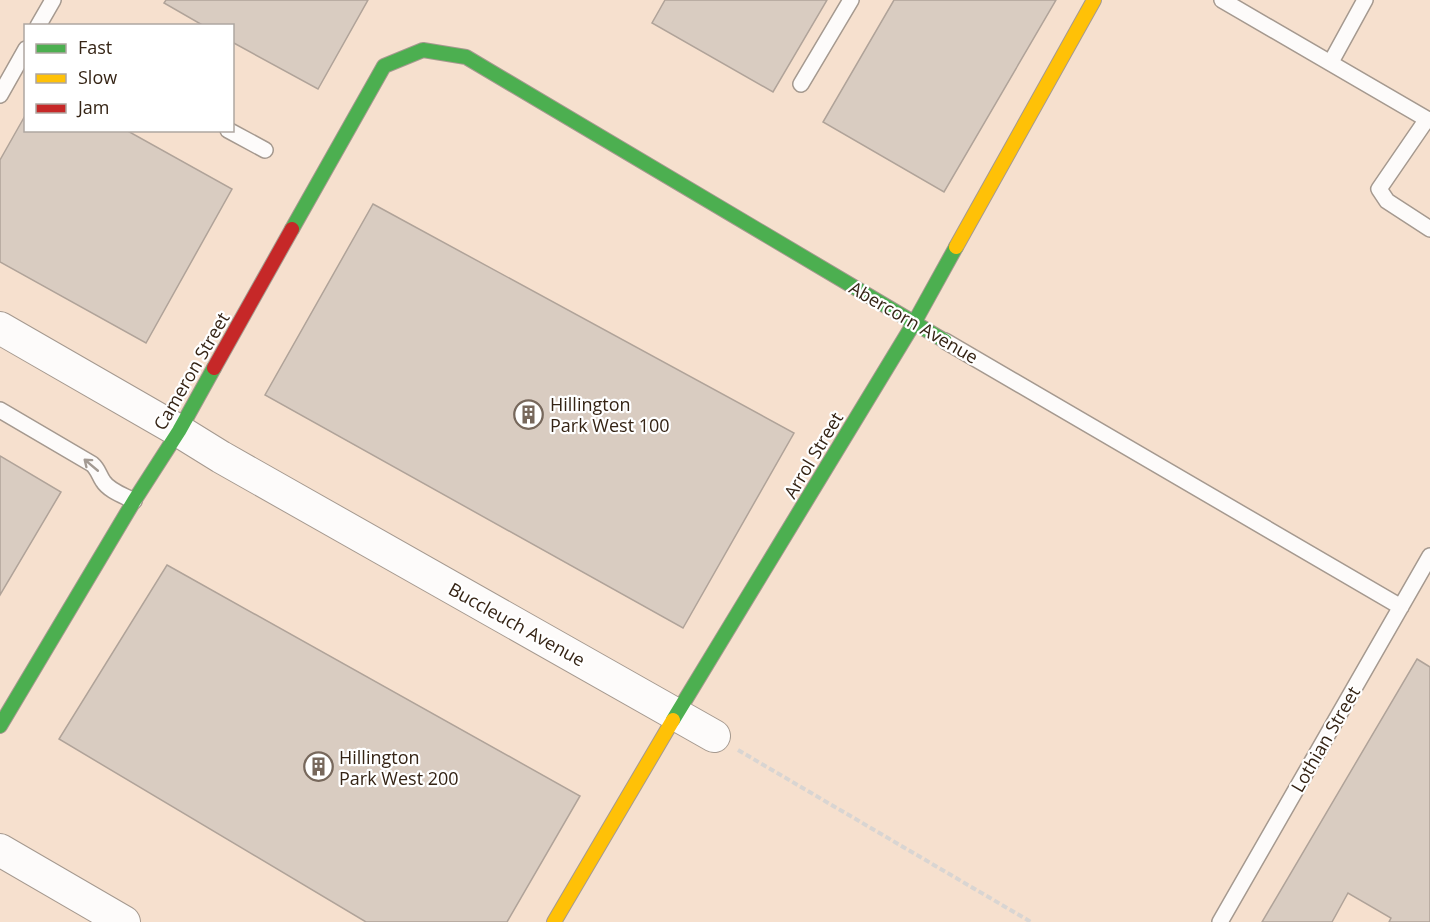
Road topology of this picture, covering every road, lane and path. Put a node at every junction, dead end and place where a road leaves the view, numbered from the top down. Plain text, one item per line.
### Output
1 (52, 0) edge
2 (851, 0) edge
3 (1094, 0) edge
4 (1222, 0) edge
5 (1365, 0) edge
6 (39, 24) edge
7 (423, 50) joint
8 (24, 53) edge
9 (1330, 62) junction
10 (801, 84) dead end
11 (0, 95) edge
12 (1428, 120) edge
13 (232, 132) edge
14 (265, 150) dead end
15 (1430, 229) edge
16 (914, 323) junction
17 (0, 328) edge
18 (945, 341) joint
19 (0, 410) edge
20 (179, 431) junction
21 (134, 501) junction
22 (1430, 556) edge
23 (1401, 607) junction
24 (677, 714) junction
25 (0, 726) edge
26 (714, 736) joint
27 (0, 850) edge
28 (124, 922) edge
29 (554, 922) edge
30 (1031, 922) edge
31 (1220, 922) edge

1 - 6 lane
2 - 10 lane
3 - 16 street, Arrol Street
4 - 9 lane
5 - 9 lane
7 - 16 street, Abercorn Avenue
7 - 20 street, Cameron Street
8 - 11 lane
9 - 12 lane
12 - 15 lane
13 - 14 lane
16 - 18 street, Abercorn Avenue
16 - 24 street, Arrol Street
17 - 20 street, Buccleuch Avenue
18 - 23 lane, Abercorn Avenue
21 -> 19 lane
20 - 21 street, Cameron Street
20 - 24 street, Buccleuch Avenue
21 - 25 street, Cameron Street
22 - 23 lane, Lothian Street
23 - 31 lane, Lothian Street
24 - 26 street, Buccleuch Avenue
24 - 29 street, Arrol Street
26 - 30 path
27 - 28 street

